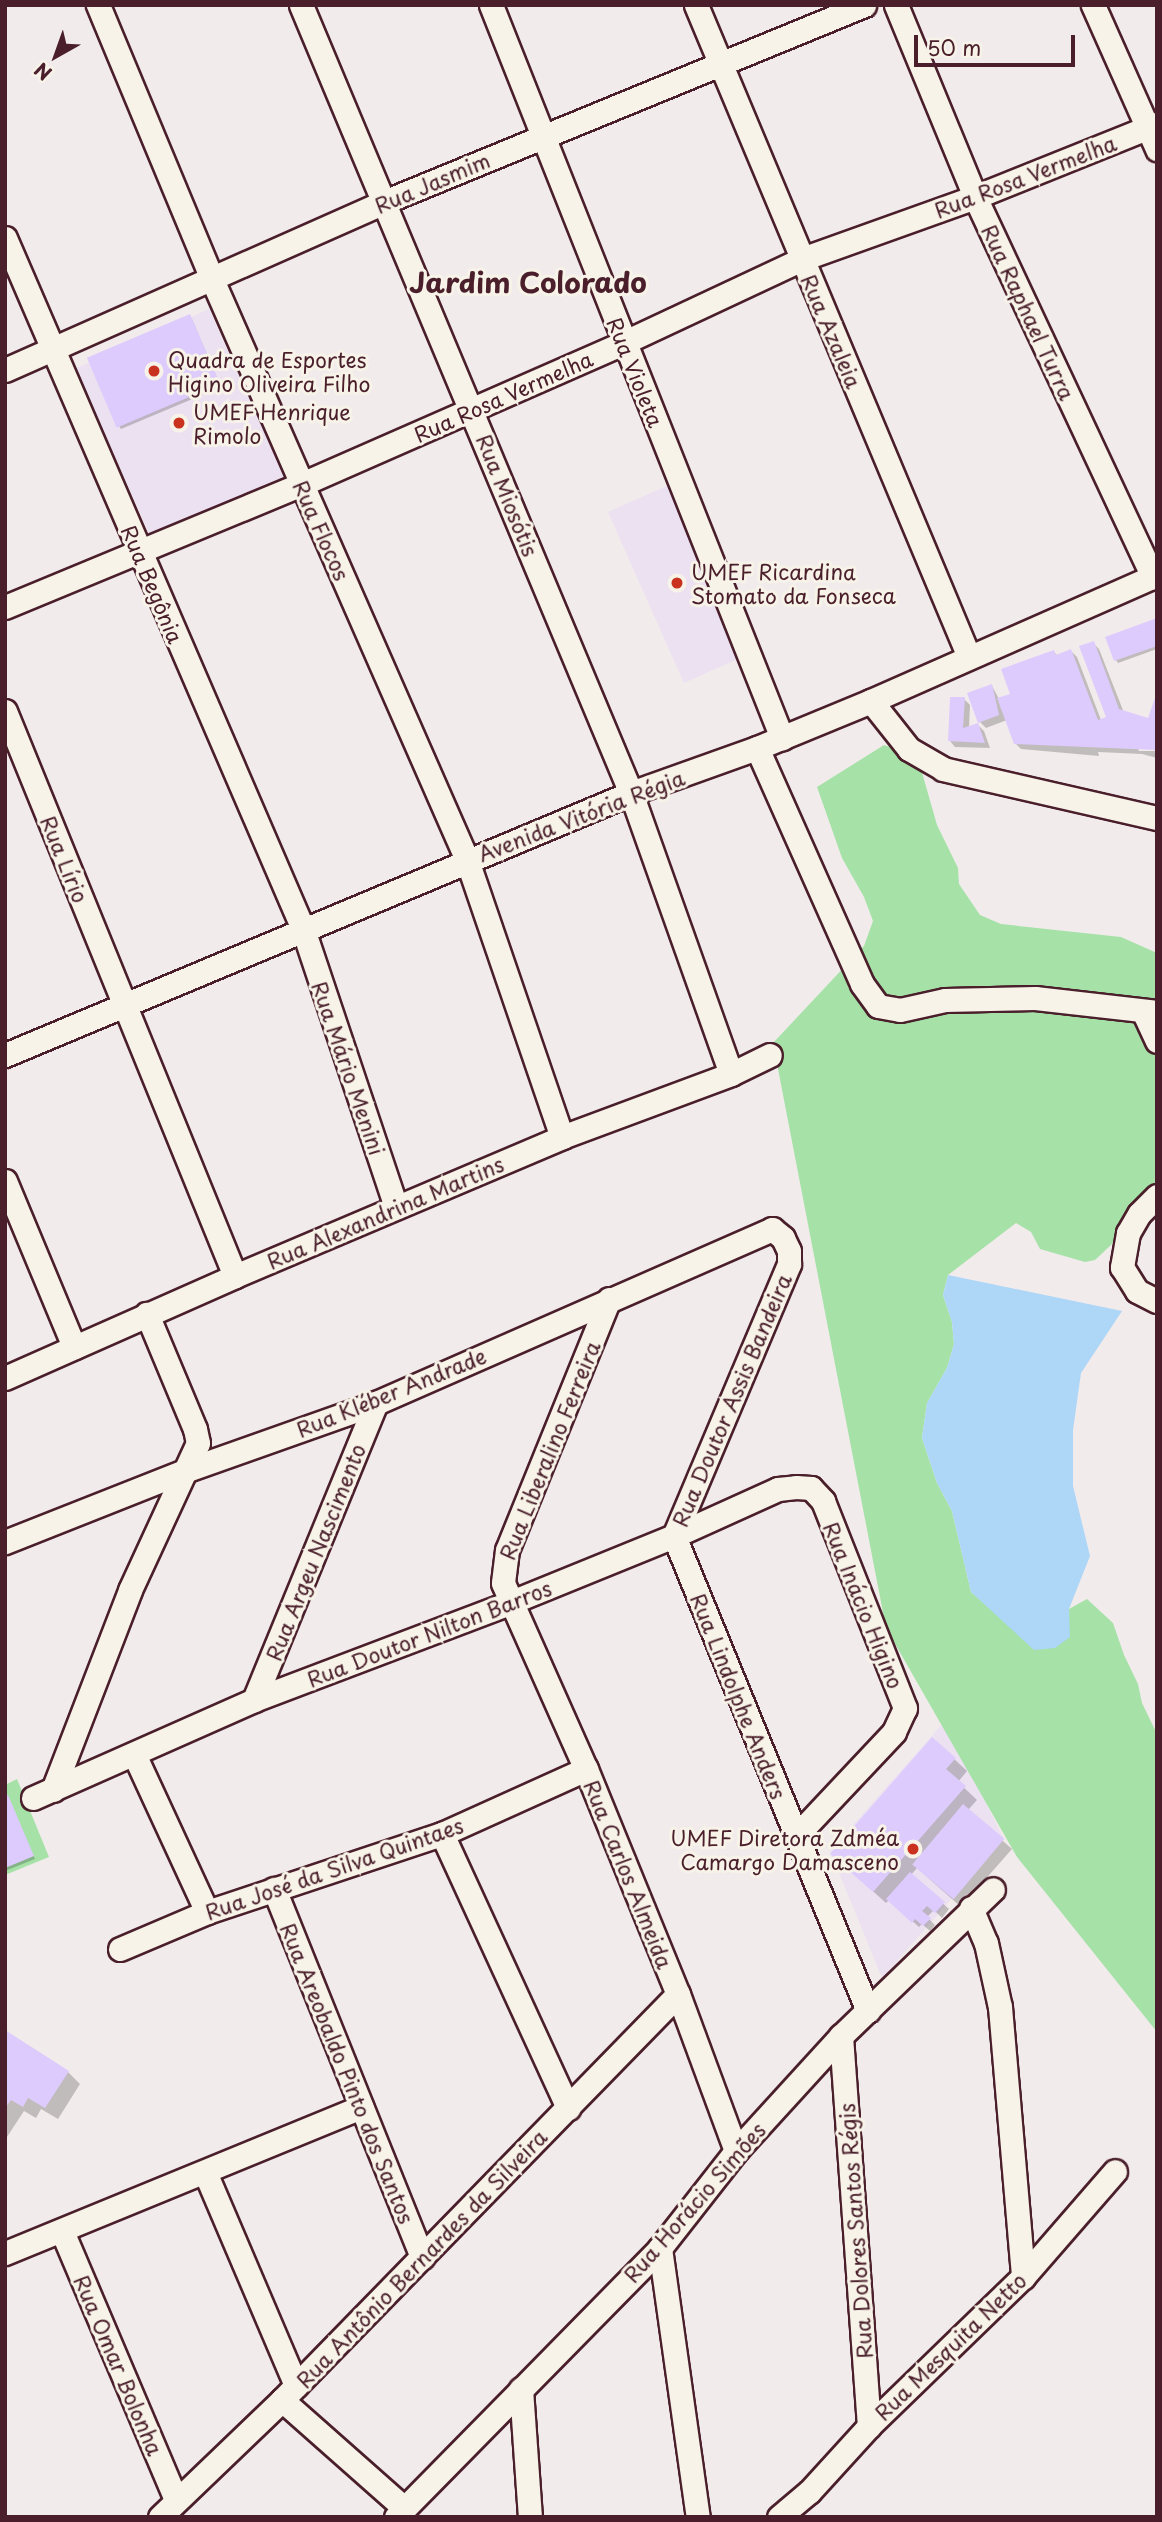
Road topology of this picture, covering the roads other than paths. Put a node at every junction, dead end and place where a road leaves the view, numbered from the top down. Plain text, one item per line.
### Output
1 (98, 5) edge
2 (301, 5) edge
3 (491, 5) edge
4 (696, 5) edge
5 (864, 5) edge
6 (896, 5) edge
7 (1093, 5) edge
8 (720, 64) junction
9 (1154, 134) edge
10 (544, 136) junction
11 (975, 197) junction
12 (384, 202) junction
13 (5, 238) edge
14 (802, 259) junction
15 (211, 277) junction
16 (625, 342) junction
17 (54, 350) junction
18 (5, 370) edge
19 (472, 410) junction
20 (302, 484) junction
21 (139, 553) junction
22 (1155, 577) edge
23 (5, 607) edge
24 (969, 657) junction
25 (872, 701) junction
26 (5, 711) edge
27 (782, 738) junction
28 (757, 748) junction
29 (631, 793) junction
30 (1157, 818) edge
31 (467, 860) junction
32 (303, 929) junction
33 (125, 1007) junction
34 (1150, 1012) edge
35 (1157, 1041) edge
36 (5, 1055) edge
37 (770, 1055) dead end
38 (731, 1074) junction
39 (562, 1136) junction
40 (5, 1181) edge
41 (1157, 1196) edge
42 (396, 1207) junction
43 (772, 1229) joint
44 (235, 1276) junction
45 (609, 1299) junction
46 (1157, 1301) edge
47 (147, 1314) junction
48 (74, 1347) junction
49 (5, 1378) edge
50 (376, 1403) junction
51 (187, 1470) junction
52 (823, 1501) joint
53 (674, 1536) junction
54 (5, 1542) edge
55 (509, 1603) junction
56 (254, 1700) junction
57 (134, 1754) junction
58 (586, 1769) junction
59 (442, 1834) junction
60 (796, 1836) junction
61 (274, 1889) junction
62 (993, 1889) dead end
63 (971, 1908) junction
64 (207, 1912) junction
65 (120, 1949) dead end
66 (678, 1994) junction
67 (868, 2011) junction
68 (841, 2036) junction
69 (361, 2107) junction
70 (568, 2108) junction
71 (736, 2151) junction
72 (1115, 2171) dead end
73 (205, 2172) junction
74 (62, 2231) junction
75 (660, 2248) junction
76 (5, 2253) edge
77 (422, 2257) junction
78 (1023, 2277) junction
79 (521, 2389) junction
80 (289, 2393) junction
81 (869, 2426) junction
82 (176, 2499) junction
83 (400, 2512) edge
84 (160, 2517) edge
85 (530, 2517) edge
86 (698, 2517) edge
87 (779, 2517) edge

1 - 15 street, Rua Flocos
2 - 12 street, Rua Miosótis
3 - 10 street, Rua Violeta
4 - 8 street, Rua Azaleia
5 - 8 street, Rua Jasmim
6 - 11 street, Rua Raphael Turra
7 - 9 street
8 - 10 street, Rua Jasmim
8 - 14 street, Rua Azaleia
9 - 11 street, Rua Rosa Vermelha
10 - 12 street, Rua Jasmim
10 - 16 street, Rua Violeta
11 - 14 street, Rua Rosa Vermelha
11 - 22 street, Rua Raphael Turra
12 - 15 street, Rua Jasmim
12 - 19 street, Rua Miosótis
13 - 17 street, Rua Begônia
14 - 16 street, Rua Rosa Vermelha
14 - 24 street, Rua Azaleia
15 - 17 street, Rua Jasmim
15 - 20 street, Rua Flocos
16 - 19 street, Rua Rosa Vermelha
16 - 27 street, Rua Violeta
17 - 18 street, Rua Jasmim
17 - 21 street, Rua Begônia
19 - 20 street, Rua Rosa Vermelha
19 - 29 street, Rua Miosótis
20 - 21 street, Rua Rosa Vermelha
20 - 31 street, Rua Flocos
21 - 23 street, Rua Rosa Vermelha
21 - 32 street, Rua Begônia
22 - 24 street, Avenida Vitória Régia
24 - 25 street, Avenida Vitória Régia
25 - 27 street, Avenida Vitória Régia
25 - 30 street
26 - 33 street, Rua Lírio
27 - 28 street, Avenida Vitória Régia
28 - 29 street, Avenida Vitória Régia
28 - 34 street
29 - 31 street, Avenida Vitória Régia
29 - 38 street, Rua Miosótis
31 - 32 street, Avenida Vitória Régia
31 - 39 street, Rua Flocos
32 - 33 street, Avenida Vitória Régia
32 - 42 street, Rua Mário Menini
33 - 36 street, Avenida Vitória Régia
33 - 44 street, Rua Lírio
34 - 35 street
37 - 38 street, Rua Alexandrina Martins
38 - 39 street, Rua Alexandrina Martins
39 - 42 street, Rua Alexandrina Martins
40 - 48 street
41 - 46 street
42 - 44 street, Rua Alexandrina Martins
43 - 45 street, Rua Kléber Andrade
43 - 53 street, Rua Doutor Assis Bandeira
44 - 47 street, Rua Alexandrina Martins
45 - 50 street, Rua Kléber Andrade
45 - 55 street, Rua Liberalino Ferreira
47 - 48 street, Rua Alexandrina Martins
47 - 51 street
48 - 49 street, Rua Alexandrina Martins
50 - 51 street, Rua Kléber Andrade
50 - 56 street, Rua Argeu Nascimento
51 - 54 street, Rua Kléber Andrade
51 - 57 street, Rua Doutor Nilton Barros
52 - 53 street, Rua Doutor Nilton Barros
52 - 60 street, Rua Inácio Higino
53 - 55 street, Rua Doutor Nilton Barros
53 - 60 street, Rua Lindolphe Anders
55 - 56 street, Rua Doutor Nilton Barros
55 - 58 street, Rua Carlos Almeida
56 - 57 street, Rua Doutor Nilton Barros
57 - 64 street
58 - 59 street, Rua José da Silva Quintaes
58 - 66 street, Rua Carlos Almeida
59 - 61 street, Rua José da Silva Quintaes
59 - 70 street
60 - 67 street, Rua Lindolphe Anders
61 - 64 street, Rua José da Silva Quintaes
61 - 69 street, Rua Areobaldo Pinto dos Santos
62 - 63 street, Rua Horácio Simões
63 - 67 street, Rua Horácio Simões
63 - 78 street
64 - 65 street, Rua José da Silva Quintaes
66 - 70 street, Rua Antônio Bernardes da Silveira
66 - 71 street, Rua Carlos Almeida
67 - 68 street, Rua Horácio Simões
68 - 71 street, Rua Horácio Simões
68 - 81 street, Rua Dolores Santos Régis
69 - 73 street
69 - 77 street, Rua Areobaldo Pinto dos Santos
70 - 77 street, Rua Antônio Bernardes da Silveira
71 - 75 street, Rua Horácio Simões
72 - 78 street, Rua Mesquita Netto
73 - 74 street
73 - 80 street
74 - 76 street
74 - 82 street, Rua Omar Bolonha
75 - 79 street, Rua Horácio Simões
75 - 86 street
77 - 80 street, Rua Antônio Bernardes da Silveira
78 - 81 street, Rua Mesquita Netto
79 - 83 street, Rua Horácio Simões
79 - 85 street
80 - 82 street, Rua Antônio Bernardes da Silveira
80 - 83 street
81 - 87 street, Rua Mesquita Netto
82 - 84 street, Rua Antônio Bernardes da Silveira

